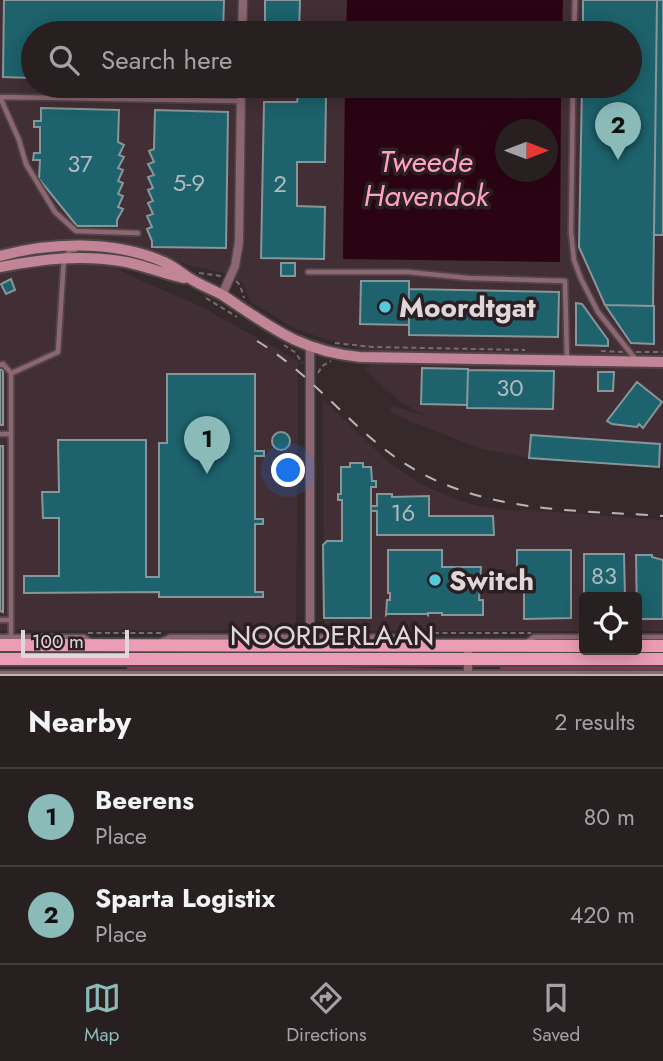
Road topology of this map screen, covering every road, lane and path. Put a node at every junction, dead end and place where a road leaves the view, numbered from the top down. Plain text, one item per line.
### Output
1 (243, 0) edge
2 (575, 0) edge
3 (242, 21) edge
4 (574, 21) edge
5 (0, 97) edge
6 (21, 97) edge
7 (60, 98) edge
8 (240, 98) edge
9 (573, 98) edge
10 (240, 101) junction
11 (138, 233) dead end
12 (51, 247) junction
13 (111, 248) junction
14 (0, 256) edge
15 (64, 257) junction
16 (0, 267) edge
17 (308, 272) dead end
18 (192, 274) junction
19 (229, 279) junction
20 (200, 294) dead end
21 (222, 295) junction
22 (245, 300) dead end
23 (247, 322) dead end
24 (328, 342) dead end
25 (280, 343) dead end
26 (310, 347) junction
27 (526, 350) dead end
28 (591, 351) dead end
29 (629, 352) junction
30 (663, 352) edge
31 (567, 360) junction
32 (333, 361) dead end
33 (637, 361) junction
34 (663, 362) edge
35 (0, 365) edge
36 (302, 365) dead end
37 (11, 373) junction
38 (318, 381) dead end
39 (0, 434) edge
40 (11, 434) junction
41 (0, 620) edge
42 (11, 620) junction
43 (0, 637) edge
44 (310, 637) junction
45 (579, 637) edge
46 (642, 637) edge
47 (663, 638) edge
48 (5, 641) edge
49 (150, 645) junction
50 (419, 645) junction
51 (468, 646) junction
52 (523, 646) junction
53 (579, 646) edge
54 (642, 646) edge
55 (663, 646) edge
56 (0, 659) edge
57 (411, 659) junction
58 (663, 659) edge
59 (468, 670) edge
60 (0, 673) edge
61 (663, 673) edge

1 - 3 street
2 - 4 lane
5 - 6 lane
5 - 11 lane
7 - 10 lane
8 - 10 street
9 - 29 lane
10 - 19 street
12 - 13 street
12 - 14 street
12 - 15 lane
13 - 15 lane
13 - 18 street
15 - 16 street
15 - 18 street
15 - 37 lane
17 - 31 lane
18 - 19 path
18 - 21 street
19 - 21 street
19 - 22 path
20 - 23 path
21 - 26 street
24 - 27 path
25 - 36 path
26 - 31 street
26 - 44 street
28 - 29 path
29 - 30 path
29 - 33 lane
31 - 33 street
32 - 38 path
33 - 34 street
35 - 37 lane
37 - 40 lane
39 - 40 lane
40 - 42 lane
41 - 42 lane
42 - 48 lane
43 - 48 lane, NOORDERLAAN
44 - 49 lane, NOORDERLAAN
44 - 50 lane, NOORDERLAAN
45 - 52 lane, NOORDERLAAN
46 - 47 lane
48 - 49 main road, NOORDERLAAN
49 - 50 main road, NOORDERLAAN
50 - 51 main road, NOORDERLAAN
50 - 57 lane
51 - 52 main road, NOORDERLAAN
51 - 59 street
52 - 53 main road, NOORDERLAAN
54 - 55 main road
56 - 57 main road, NOORDERLAAN
57 - 59 main road, NOORDERLAAN
58 - 59 main road, NOORDERLAAN
59 - 60 lane
59 - 61 lane

